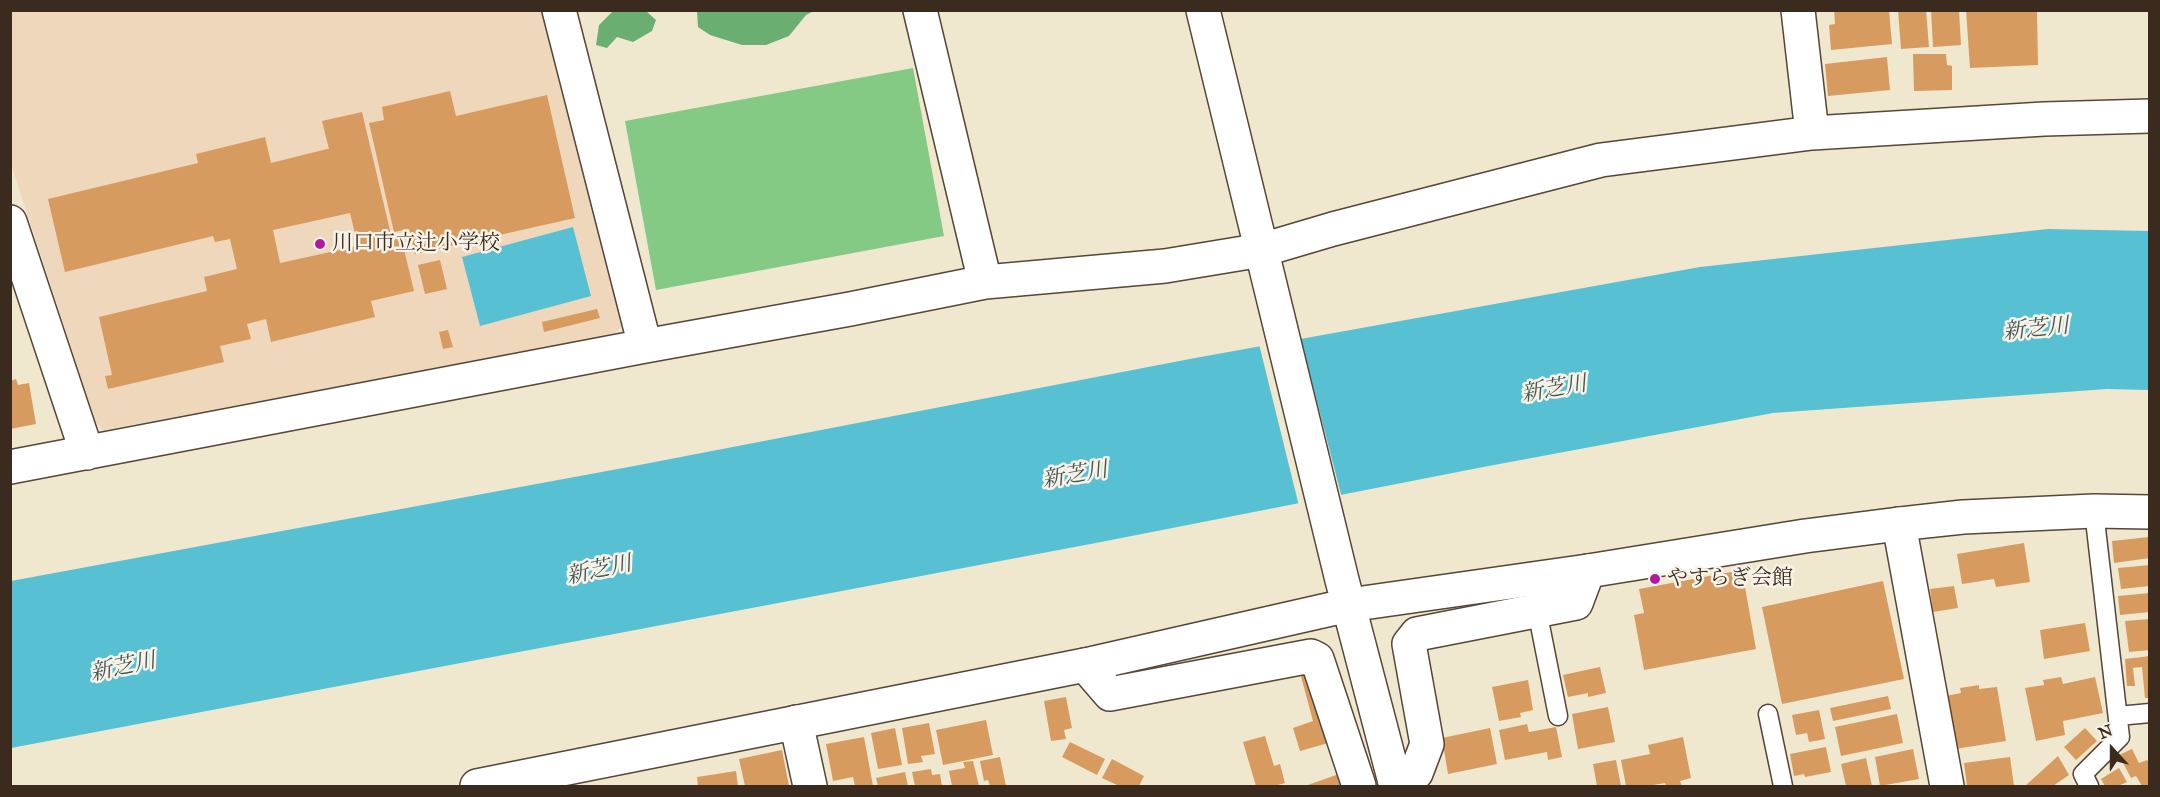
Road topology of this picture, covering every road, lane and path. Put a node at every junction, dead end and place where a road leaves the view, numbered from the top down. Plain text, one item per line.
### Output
1 (560, 10) edge
2 (920, 10) edge
3 (1203, 10) edge
4 (1798, 10) edge
5 (2150, 116) edge
6 (1812, 134) junction
7 (10, 222) edge
8 (1264, 259) junction
9 (985, 282) junction
10 (645, 346) junction
11 (87, 453) junction
12 (10, 467) edge
13 (2094, 512) junction
14 (2150, 512) edge
15 (1899, 524) junction
16 (1588, 571) junction
17 (1346, 592) junction
18 (1537, 610) junction
19 (1085, 665) junction
20 (2150, 713) edge
21 (1768, 714) dead end
22 (1558, 716) dead end
23 (2118, 716) junction
24 (796, 722) junction
25 (477, 786) edge
26 (810, 786) edge
27 (1359, 786) edge
28 (1396, 786) edge
29 (1401, 786) edge
30 (1783, 786) edge
31 (1947, 786) edge
32 (2089, 786) edge

1 - 10 street
2 - 9 street
3 - 8 street
4 - 6 street
5 - 6 street
6 - 8 street
7 - 11 street
8 - 9 street
8 - 17 street
9 - 10 street
10 - 11 street
11 - 12 street
13 - 14 street
13 - 15 street
13 - 23 lane
15 - 16 street
15 - 31 street
16 - 17 street
16 - 18 street
17 - 19 street
17 - 28 street
18 - 22 lane
18 - 29 street
19 - 24 street
19 - 27 street
20 - 23 lane
21 - 30 lane
23 - 32 lane
24 - 25 street
24 - 26 street

